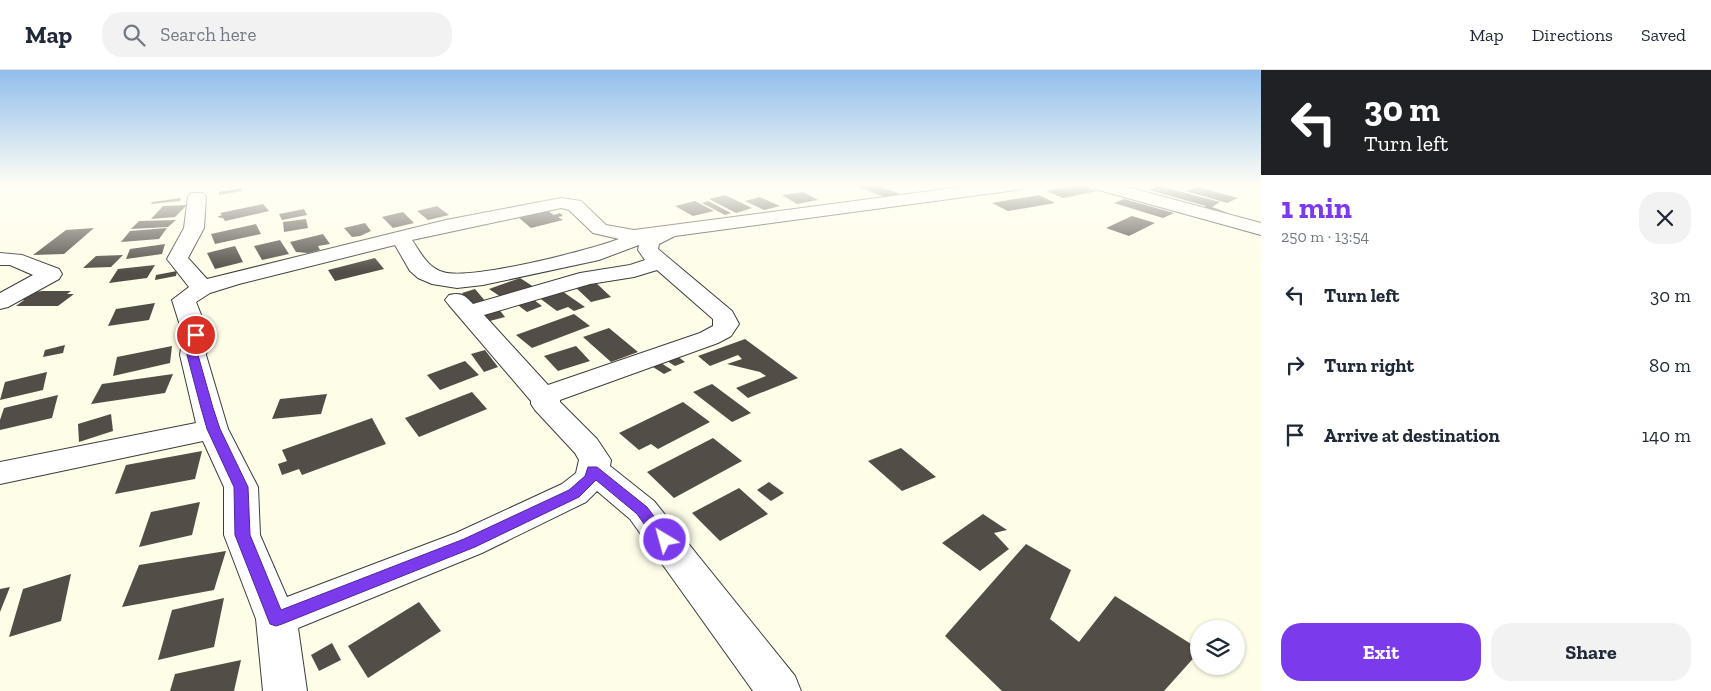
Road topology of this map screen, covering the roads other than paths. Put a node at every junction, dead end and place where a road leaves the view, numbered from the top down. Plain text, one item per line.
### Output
1 (195, 214) edge
2 (506, 214) edge
3 (584, 214) edge
4 (786, 214) edge
5 (1207, 214) edge
6 (1256, 214) edge
7 (1236, 222) junction
8 (1261, 229) edge
9 (401, 238) junction
10 (660, 243) junction
11 (0, 259) edge
12 (429, 274) junction
13 (202, 288) junction
14 (0, 302) edge
15 (470, 312) junction
16 (546, 400) junction
17 (213, 429) junction
18 (592, 470) junction
19 (0, 473) edge
20 (276, 619) junction
21 (285, 691) edge
22 (779, 691) edge

1 - 13 street
2 - 9 street
3 - 10 street
4 - 10 street
5 - 7 street
6 - 7 street
7 - 8 street
9 - 12 street
9 - 13 street
10 - 12 street
10 - 15 street
10 - 16 street
11 - 14 street
12 - 15 street
13 - 17 street
15 - 16 street
16 - 18 street
17 - 19 street
17 - 20 street
18 - 20 street
18 - 22 street
20 - 21 street

